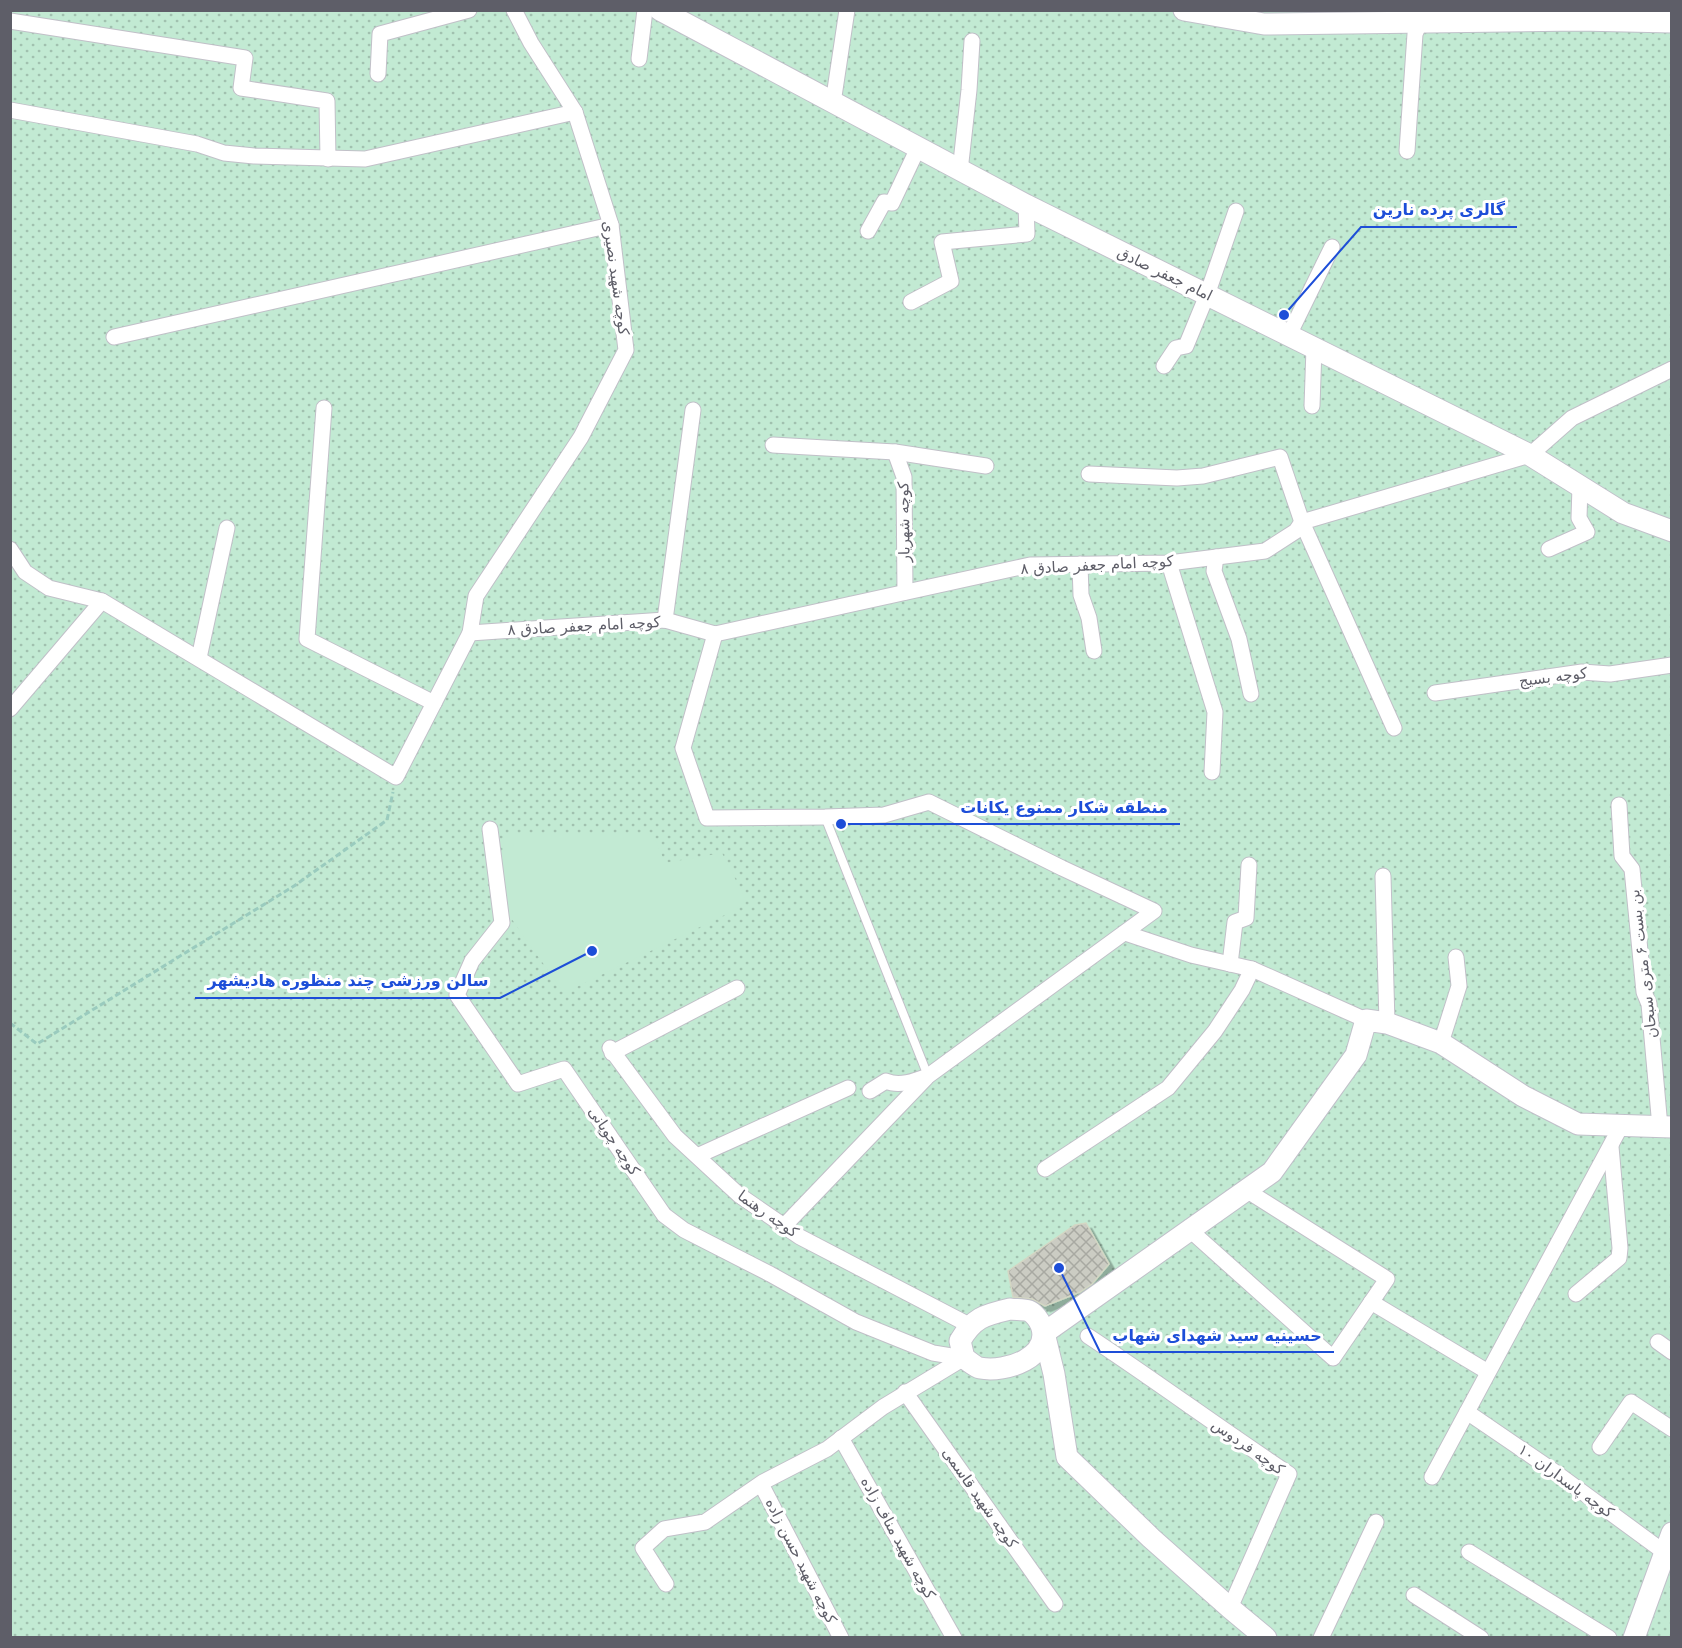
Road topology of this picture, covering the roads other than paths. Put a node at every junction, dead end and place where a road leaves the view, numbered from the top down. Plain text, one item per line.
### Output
1 (470, 10) edge
2 (514, 10) edge
3 (645, 10) edge
4 (660, 10) edge
5 (847, 10) edge
6 (1184, 10) edge
7 (1664, 10) edge
8 (1420, 16) edge
9 (1671, 16) edge
10 (1288, 17) edge
11 (10, 21) edge
12 (1671, 22) edge
13 (972, 41) dead end
14 (639, 59) dead end
15 (378, 74) dead end
16 (833, 103) junction
17 (10, 110) edge
18 (575, 112) junction
19 (918, 148) junction
20 (1407, 151) dead end
21 (328, 159) junction
22 (960, 171) junction
23 (1026, 205) junction
24 (1236, 211) dead end
25 (611, 225) junction
26 (868, 231) dead end
27 (1332, 247) dead end
28 (1207, 295) junction
29 (910, 302) dead end
30 (1288, 335) junction
31 (114, 338) dead end
32 (1314, 348) junction
33 (1164, 366) dead end
34 (1671, 369) edge
35 (1312, 406) dead end
36 (324, 408) dead end
37 (693, 410) dead end
38 (773, 445) dead end
39 (896, 452) junction
40 (1530, 455) junction
41 (986, 466) dead end
42 (1089, 474) dead end
43 (1580, 486) junction
44 (1302, 522) junction
45 (227, 528) dead end
46 (1671, 531) edge
47 (10, 549) edge
48 (1549, 549) dead end
49 (1216, 557) junction
50 (1169, 562) junction
51 (1080, 564) junction
52 (905, 592) junction
53 (102, 601) junction
54 (665, 620) junction
55 (470, 633) junction
56 (715, 634) junction
57 (1094, 651) dead end
58 (199, 658) junction
59 (1671, 665) edge
60 (1435, 693) dead end
61 (1251, 694) dead end
62 (434, 703) junction
63 (10, 709) edge
64 (1394, 728) dead end
65 (1212, 772) dead end
66 (1619, 804) dead end
67 (825, 817) junction
68 (490, 829) dead end
69 (1249, 865) dead end
70 (1383, 876) dead end
71 (1125, 933) junction
72 (1456, 957) dead end
73 (1230, 964) junction
74 (1252, 969) junction
75 (737, 988) dead end
76 (1377, 1022) junction
77 (1441, 1043) junction
78 (928, 1076) junction
79 (848, 1088) dead end
80 (870, 1091) dead end
81 (1621, 1126) junction
82 (1666, 1127) edge
83 (1611, 1146) junction
84 (697, 1156) junction
85 (1045, 1169) dead end
86 (1245, 1190) junction
87 (784, 1226) junction
88 (1191, 1231) junction
89 (1576, 1294) dead end
90 (1371, 1302) junction
91 (969, 1325) junction
92 (1044, 1333) junction
93 (1088, 1336) dead end
94 (1658, 1342) dead end
95 (1671, 1352) edge
96 (964, 1358) junction
97 (1488, 1372) junction
98 (905, 1392) junction
99 (1467, 1412) junction
100 (1671, 1429) edge
101 (841, 1438) junction
102 (1600, 1448) dead end
103 (1432, 1477) dead end
104 (761, 1484) junction
105 (1376, 1522) dead end
106 (1667, 1543) edge
107 (1469, 1552) dead end
108 (666, 1584) dead end
109 (1414, 1595) dead end
110 (1055, 1604) dead end
111 (1230, 1608) junction
112 (841, 1638) edge
113 (954, 1638) edge
114 (1266, 1638) edge
115 (1321, 1638) edge
116 (1481, 1638) edge
117 (1609, 1638) edge
118 (1634, 1638) edge

1 - 15 street
2 - 18 street, کوچه شهید نصیری
3 - 14 street
4 - 16 main road, امام جعفر صادق
5 - 16 street
6 - 10 main road
7 - 9 street
8 - 10 main road
8 - 12 main road
8 - 20 street
11 - 21 street
13 - 22 street
16 - 19 main road, امام جعفر صادق
17 - 21 street
18 - 21 street
18 - 25 street, کوچه شهید نصیری
19 - 22 main road, امام جعفر صادق
19 - 26 street
22 - 23 main road, امام جعفر صادق
23 - 28 main road, امام جعفر صادق
23 - 29 street
24 - 28 street
25 - 31 street
25 - 55 street, کوچه شهید نصیری
27 - 30 street
28 - 30 main road, امام جعفر صادق
28 - 33 street
30 - 32 main road, امام جعفر صادق
32 - 35 street
32 - 40 main road, امام جعفر صادق
34 - 40 street
36 - 62 street
37 - 54 street
38 - 39 street
39 - 41 street
39 - 52 street, کوچه شهریار
40 - 43 main road, امام جعفر صادق
40 - 44 street, کوچه امام جعفر صادق ۸
42 - 44 street
43 - 46 main road, امام جعفر صادق
43 - 48 street
44 - 49 street, کوچه امام جعفر صادق ۸
44 - 64 street
45 - 58 street
47 - 53 street
49 - 50 street, کوچه امام جعفر صادق ۸
49 - 61 street
50 - 51 street, کوچه امام جعفر صادق ۸
50 - 65 street
51 - 52 street, کوچه امام جعفر صادق ۸
51 - 57 street
52 - 56 street, کوچه امام جعفر صادق ۸
53 - 58 street
53 - 63 street
54 - 55 street, کوچه امام جعفر صادق ۸
54 - 56 street, کوچه امام جعفر صادق ۸
55 - 62 street
56 - 67 street
58 - 62 street
59 - 60 street, کوچه بسیج
66 - 82 street, بن بست ۶ متری سبحان
67 - 71 street
67 - 78 lane
68 - 96 street, کوچه چوپانی
69 - 73 street
70 - 76 street
71 - 73 street
71 - 78 street
72 - 77 street
73 - 74 street
74 - 76 street
74 - 85 street
75 - 84 street, کوچه رهنما
76 - 77 main road
76 - 86 main road
77 - 81 main road
78 - 80 street
78 - 87 street
79 - 84 street
81 - 82 main road
81 - 83 street
83 - 89 street
83 - 97 street
84 - 87 street, کوچه رهنما
86 - 88 main road
86 - 90 street
87 - 91 street, کوچه رهنما
88 - 90 street
88 - 92 main road
90 - 97 street
91 - 92 main road
91 - 96 main road
92 - 96 main road
92 - 111 main road
93 - 111 street, کوچه فردوس
94 - 95 street
96 - 98 street
97 - 99 street
98 - 101 street
98 - 110 street, کوچه شهید قاسمی
99 - 103 street
99 - 106 street, کوچه پاسداران ۱۰
100 - 102 street
101 - 104 street
101 - 113 street, کوچه شهید مناف زاده
104 - 108 street
104 - 112 street, کوچه شهید حسن زاده
105 - 115 street
106 - 118 main road
107 - 117 street
109 - 116 street
111 - 114 main road

